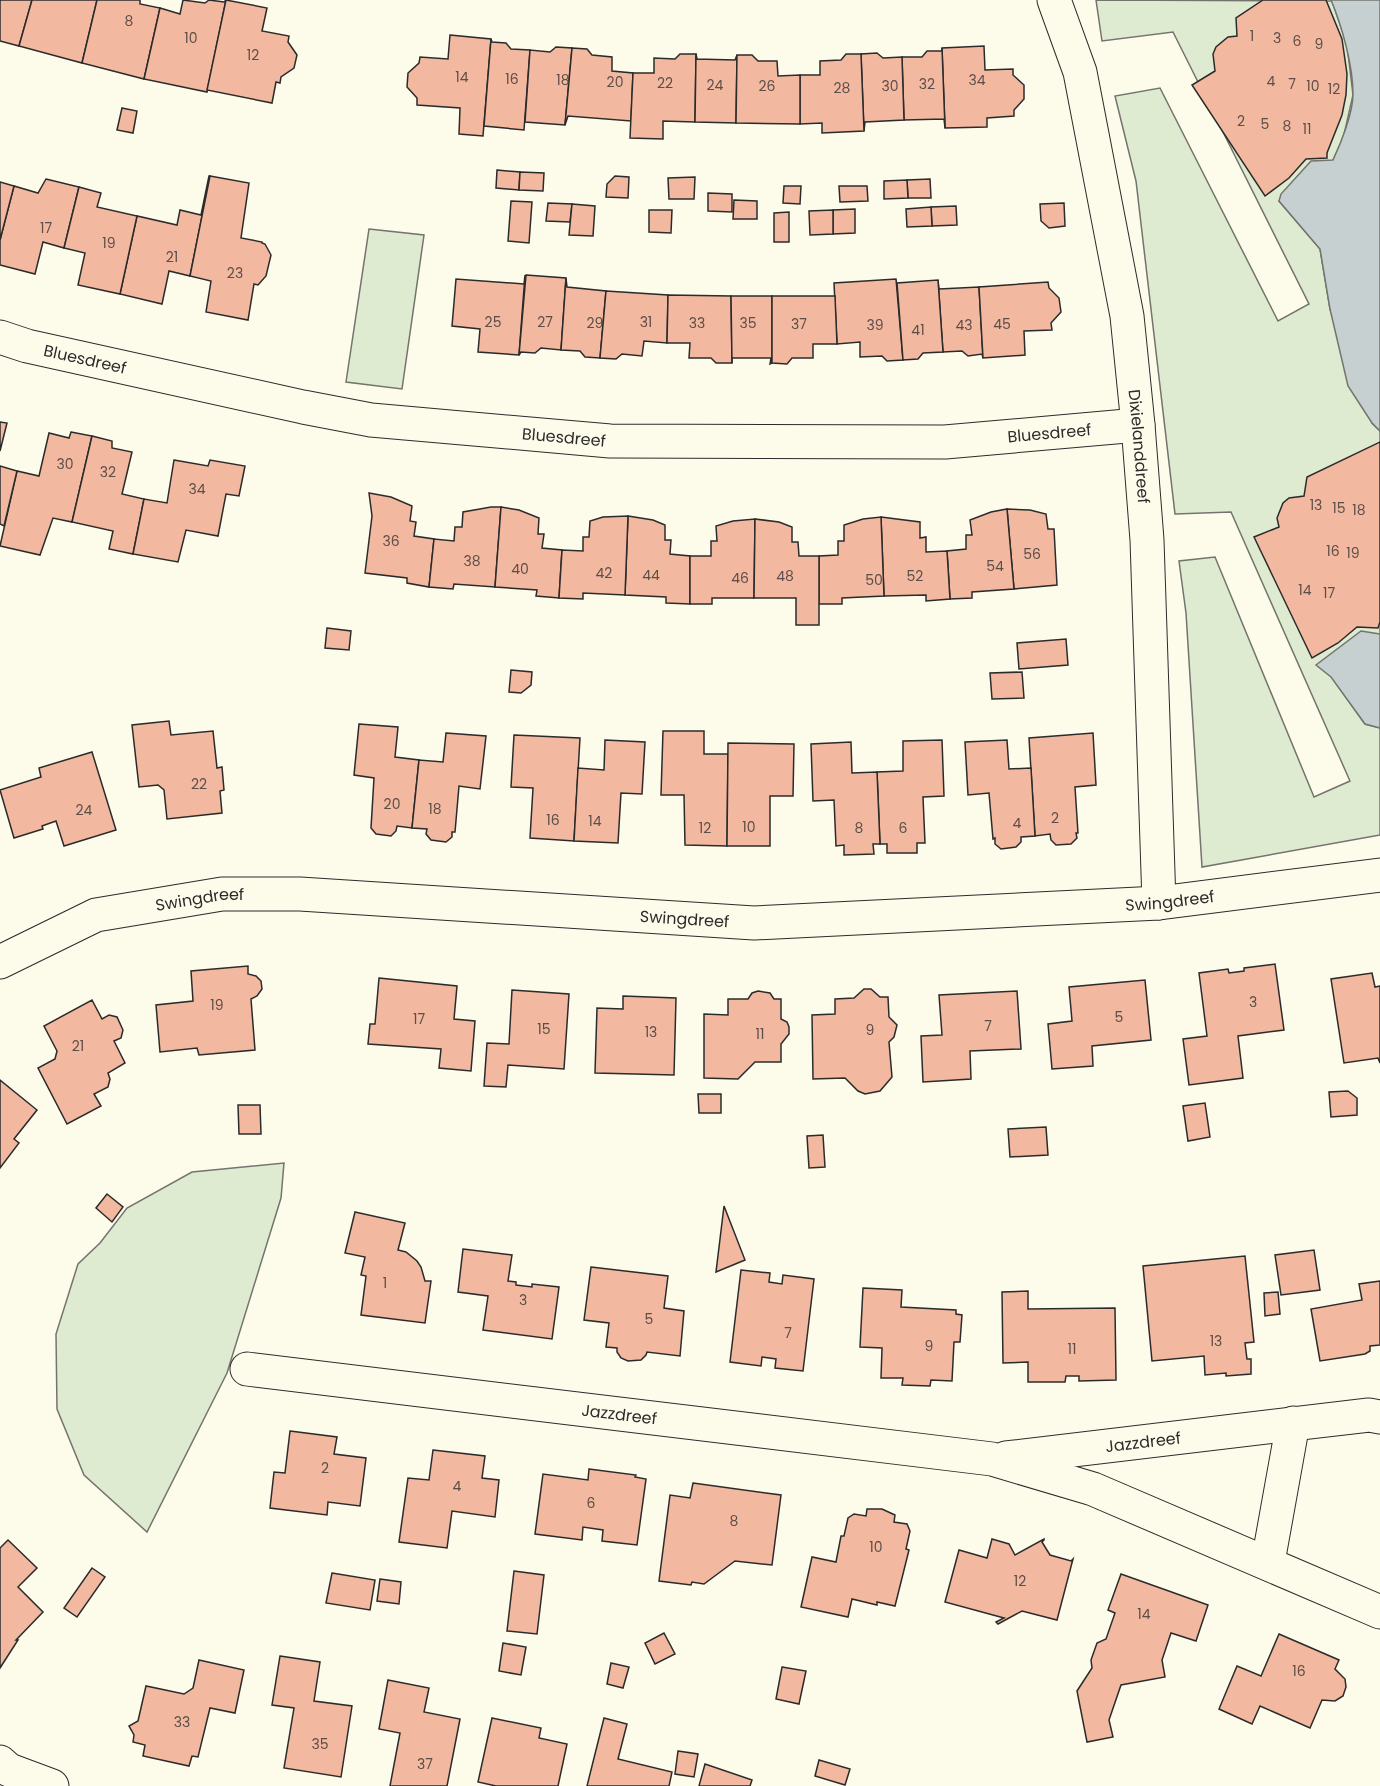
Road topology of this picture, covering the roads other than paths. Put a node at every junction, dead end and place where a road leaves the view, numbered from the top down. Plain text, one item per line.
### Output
1 (1054, 0) edge
2 (0, 337) edge
3 (1138, 425) junction
4 (1380, 874) edge
5 (1159, 903) junction
6 (0, 962) edge
7 (247, 1369) dead end
8 (1380, 1417) edge
9 (1293, 1423) junction
10 (992, 1459) junction
11 (1268, 1562) junction
12 (1380, 1612) edge
13 (5, 1772) edge
14 (52, 1786) edge

1 - 3 street, Dixielanddreef
2 - 3 street, Bluesdreef
3 - 5 street, Dixielanddreef
4 - 5 street, Swingdreef
5 - 6 street, Swingdreef
7 - 10 street, Jazzdreef
8 - 9 street, Jazzdreef
9 - 10 street, Jazzdreef
9 - 11 street
10 - 11 street, Jazzdreef
11 - 12 street, Jazzdreef
13 - 14 street

